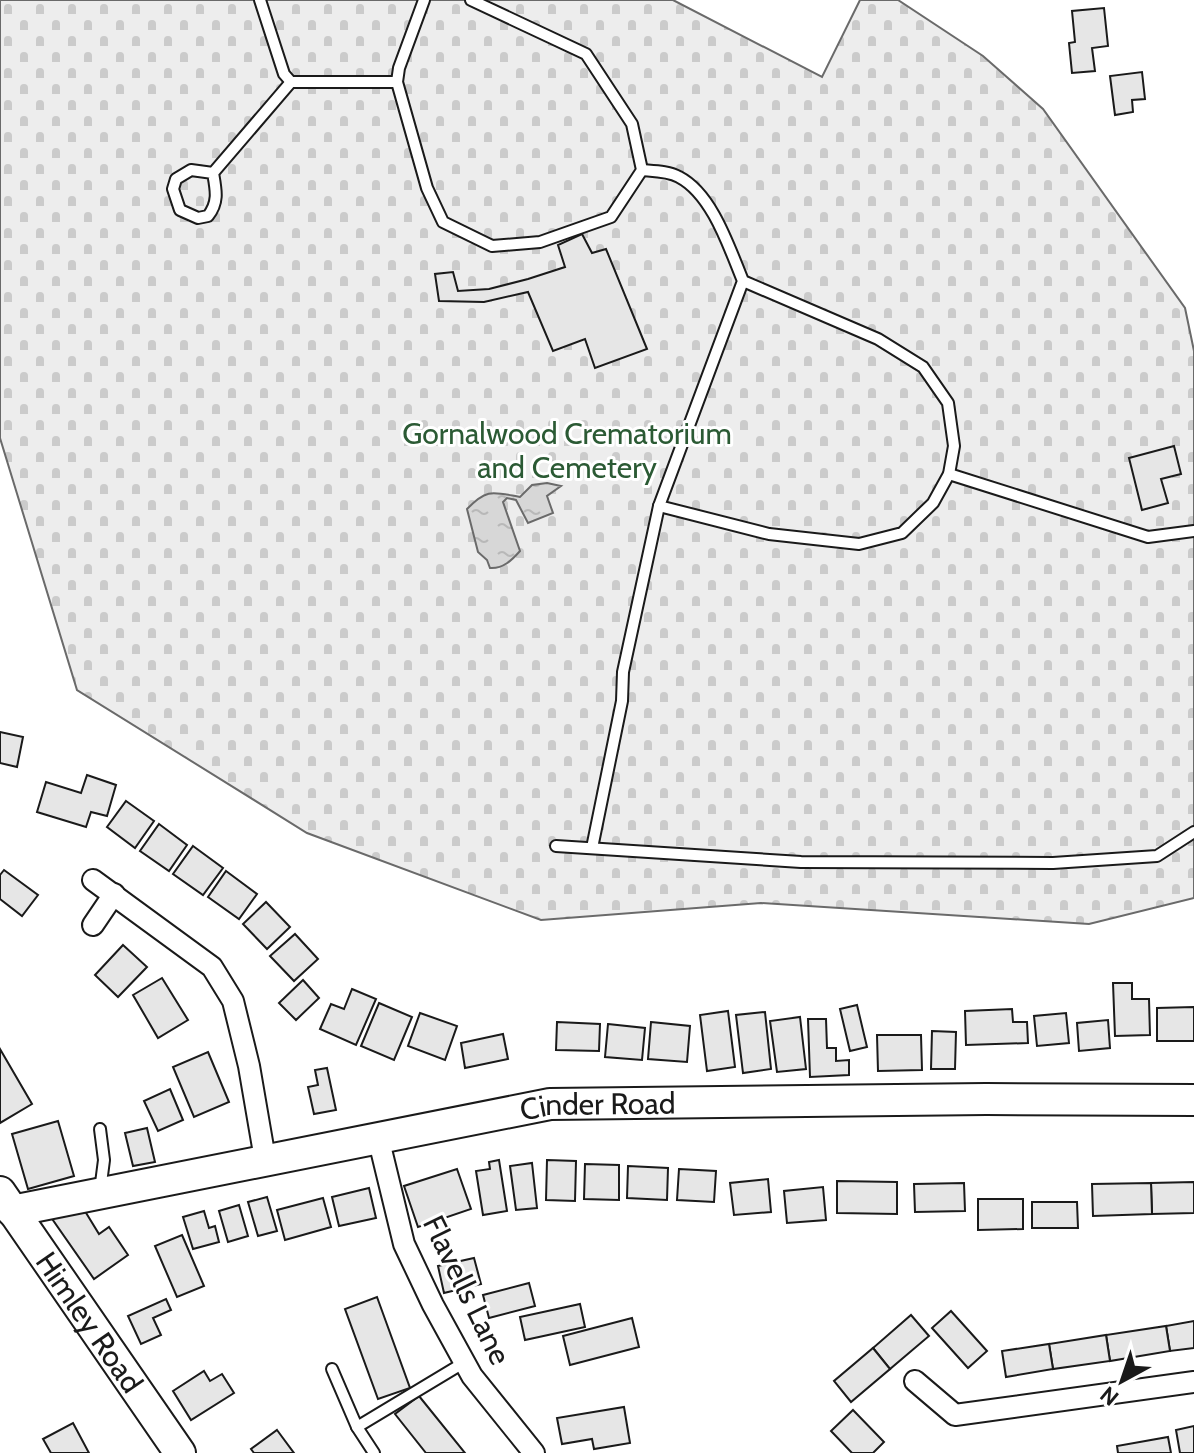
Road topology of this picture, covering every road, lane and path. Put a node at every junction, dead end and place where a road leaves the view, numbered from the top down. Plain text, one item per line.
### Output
1 (260, 0) edge
2 (424, 0) edge
3 (471, 0) edge
4 (291, 82) junction
5 (397, 82) junction
6 (642, 170) junction
7 (213, 173) junction
8 (743, 281) junction
9 (949, 474) junction
10 (659, 506) junction
11 (1194, 531) edge
12 (1194, 832) edge
13 (556, 846) dead end
14 (592, 848) junction
15 (93, 880) dead end
16 (114, 894) junction
17 (93, 925) dead end
18 (1194, 1100) edge
19 (100, 1129) dead end
20 (378, 1137) junction
21 (265, 1159) junction
22 (100, 1193) junction
23 (4, 1208) edge
24 (465, 1362) junction
25 (332, 1369) dead end
26 (915, 1381) dead end
27 (1194, 1382) edge
28 (357, 1427) junction
29 (180, 1453) edge
30 (374, 1453) edge
31 (534, 1453) edge

1 - 4 lane
2 - 5 lane
3 - 6 lane
4 - 5 lane
4 - 7 lane
5 - 6 lane
6 - 8 lane
7 - 7 lane
8 - 9 lane
8 - 10 lane
9 - 10 lane
9 - 11 lane
10 - 14 lane
12 - 14 lane
13 - 14 lane
15 - 16 street
16 - 17 street
16 - 21 street
18 - 20 main road, Cinder Road
19 - 22 lane
20 - 21 main road, Cinder Road
20 - 24 street, Flavells Lane
21 - 22 main road, Cinder Road
22 - 23 main road, Cinder Road
23 - 29 main road, Himley Road
24 - 28 lane
24 - 31 street, Flavells Lane
25 - 28 lane
26 - 27 street
28 - 30 lane

